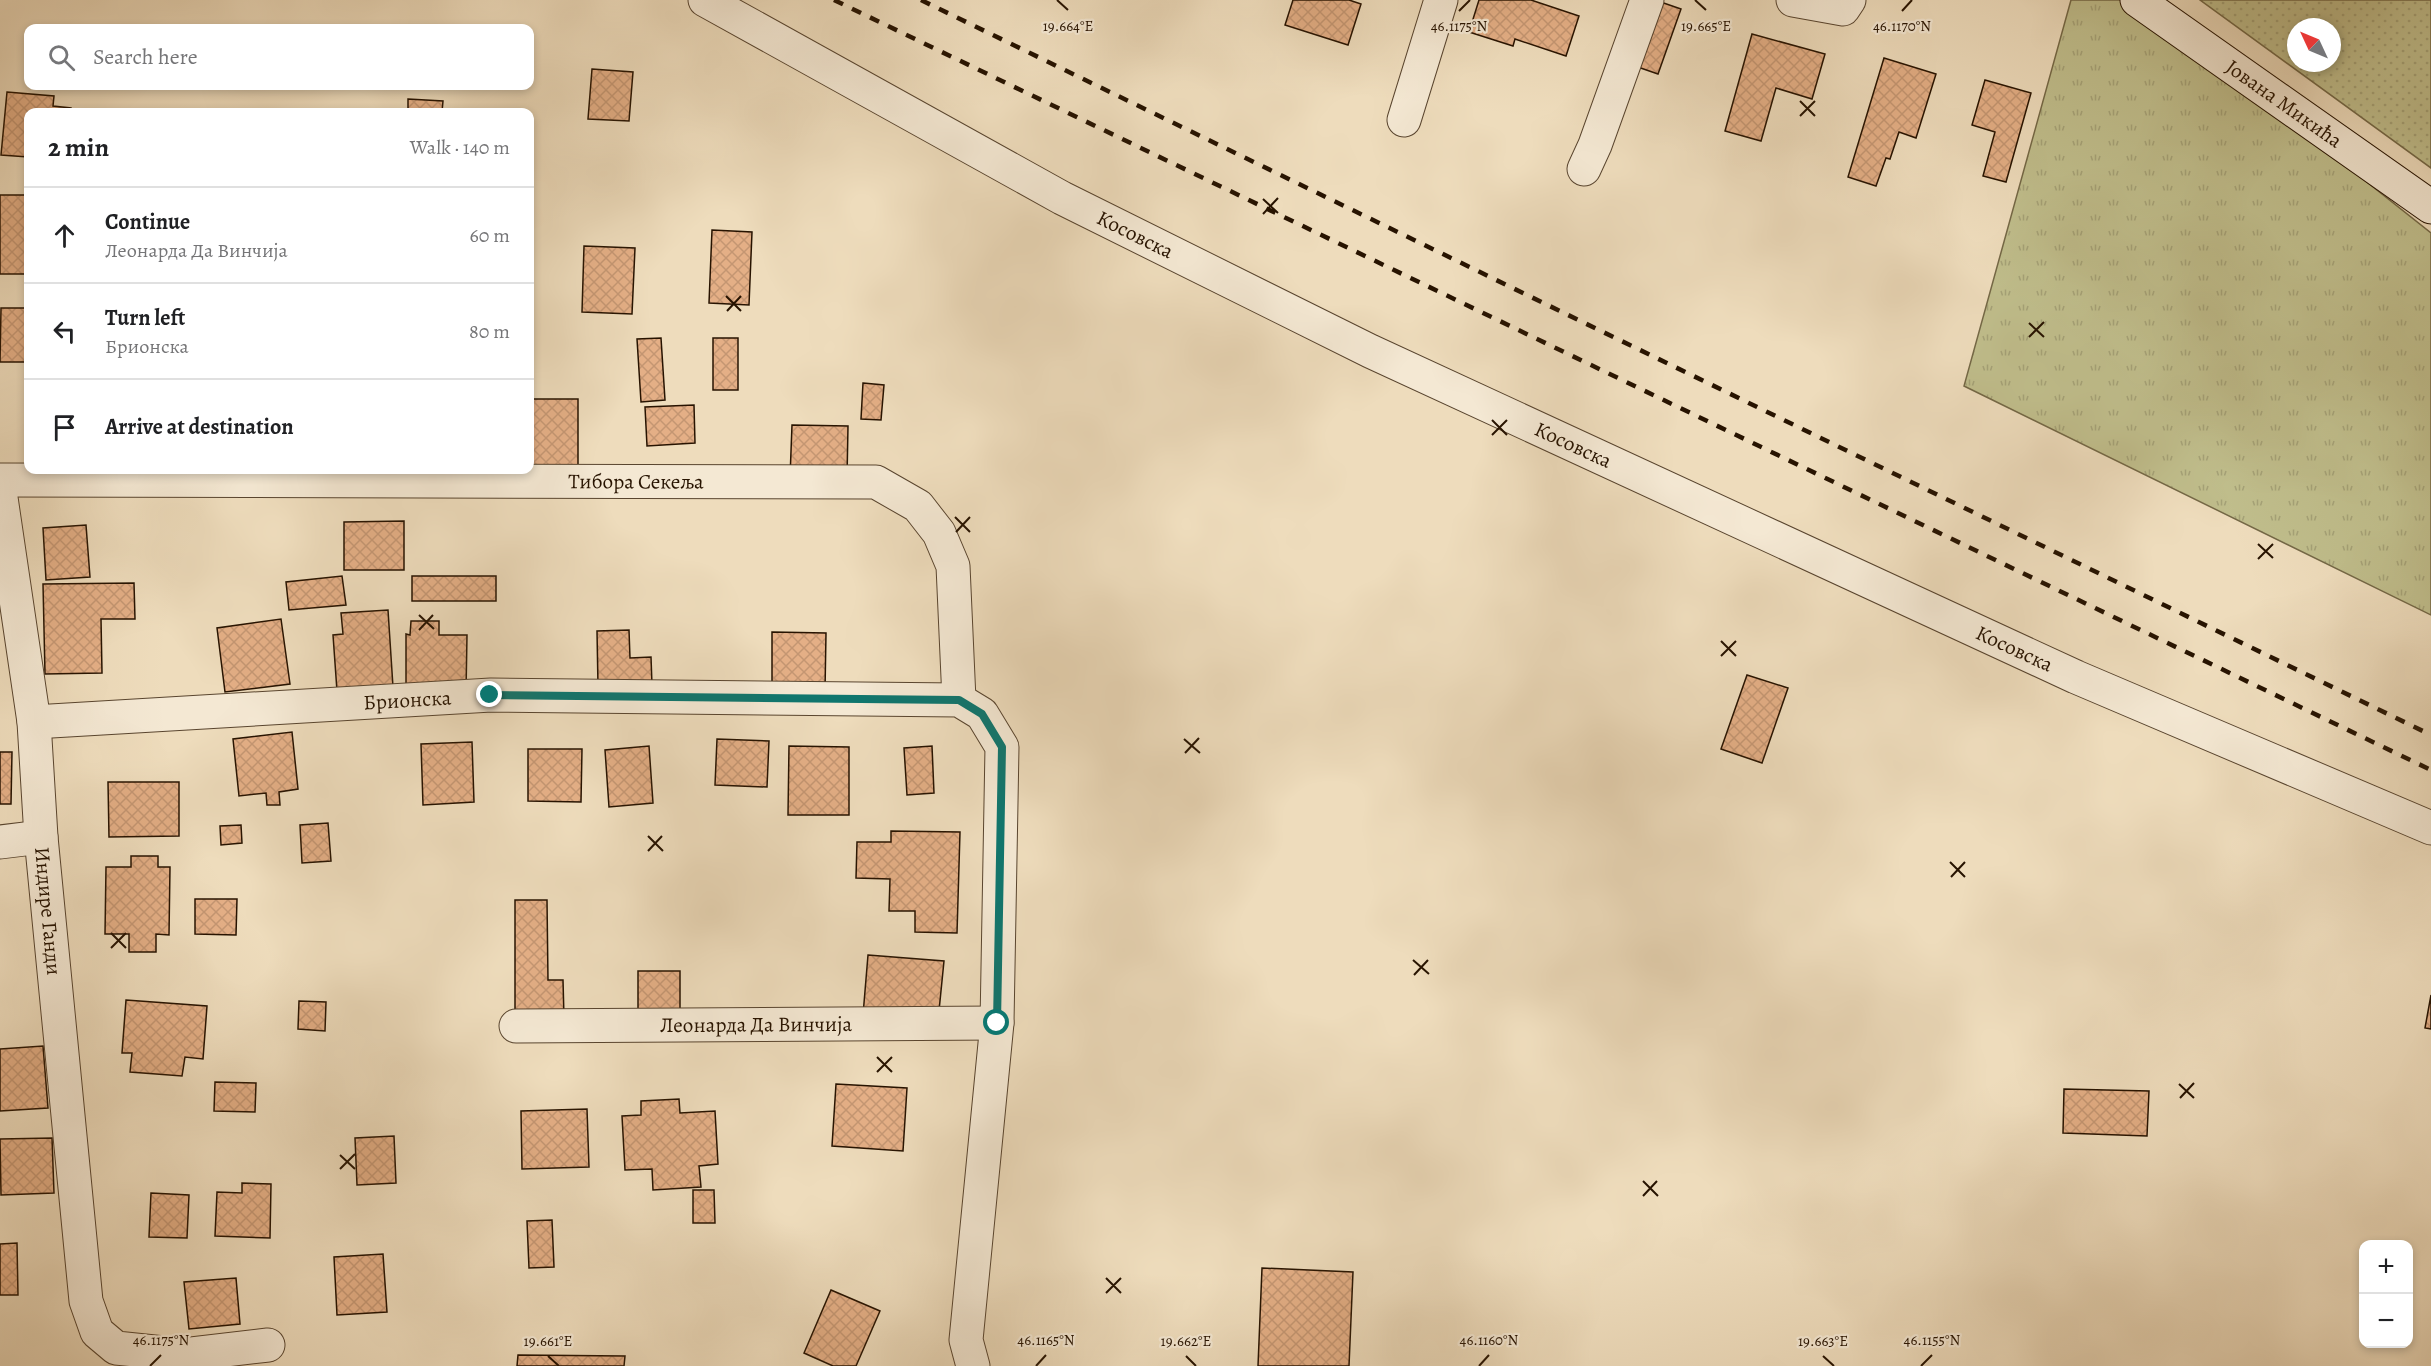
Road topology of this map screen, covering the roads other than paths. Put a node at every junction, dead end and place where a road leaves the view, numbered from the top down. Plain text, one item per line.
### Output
1 (705, 0) edge
2 (1441, 0) edge
3 (1647, 0) edge
4 (1793, 0) edge
5 (1849, 0) edge
6 (2137, 0) edge
7 (1404, 120) dead end
8 (1584, 169) dead end
9 (2431, 207) edge
10 (0, 480) edge
11 (0, 490) edge
12 (959, 700) junction
13 (34, 722) junction
14 (2431, 828) edge
15 (41, 837) junction
16 (0, 842) edge
17 (997, 1023) junction
18 (516, 1026) dead end
19 (268, 1345) dead end
20 (184, 1360) edge
21 (973, 1366) edge

1 - 14 street, Косовска
2 - 7 street
3 - 8 street
4 - 5 street
6 - 9 street, Јована Микића
10 - 12 street, Тибора Секеља
11 - 13 street, Индире Ганди
12 - 13 street, Брионска
12 - 17 street
13 - 15 street, Индире Ганди
15 - 16 street
15 - 20 street, Индире Ганди
17 - 18 street, Леонарда Да Винчија
17 - 21 street
19 - 20 street

